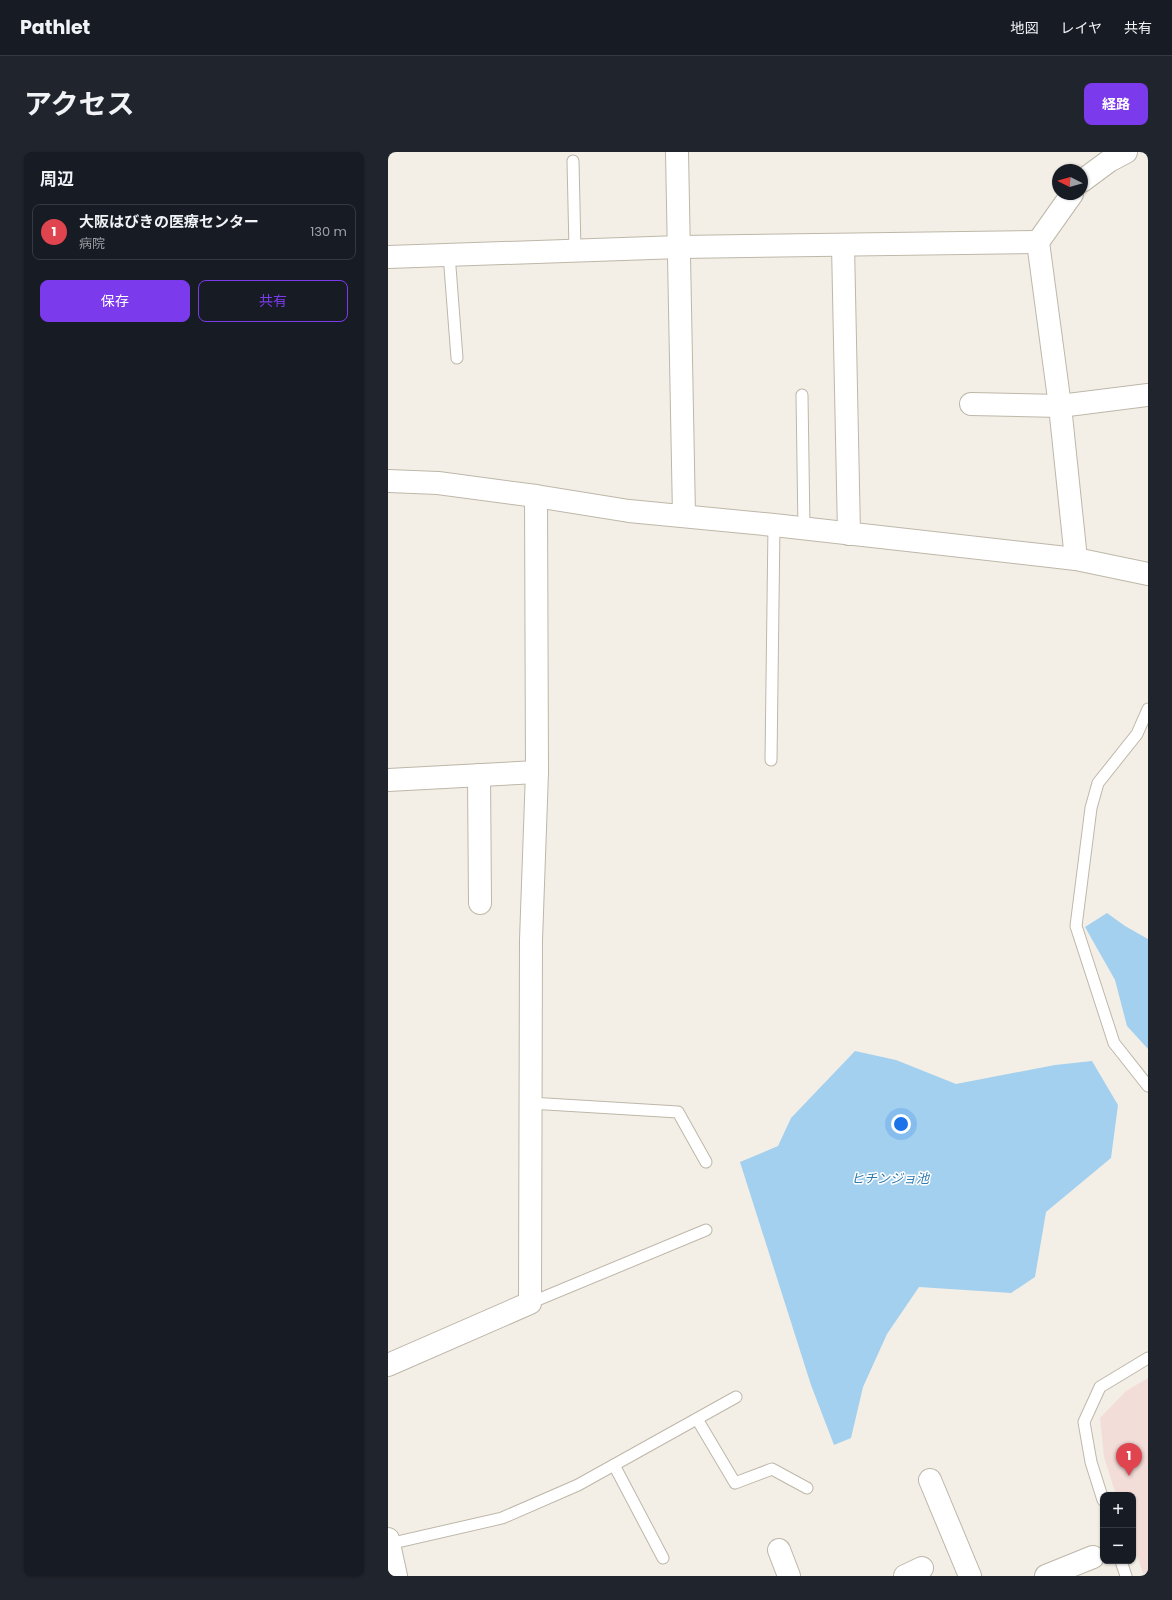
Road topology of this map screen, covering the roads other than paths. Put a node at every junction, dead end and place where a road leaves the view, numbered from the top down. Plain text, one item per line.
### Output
1 (677, 152) edge
2 (1126, 152) edge
3 (573, 161) dead end
4 (1088, 177) edge
5 (1068, 200) edge
6 (1038, 242) junction
7 (843, 245) junction
8 (680, 247) junction
9 (575, 250) junction
10 (449, 254) junction
11 (388, 256) edge
12 (457, 358) dead end
13 (802, 394) dead end
14 (1148, 395) edge
15 (971, 404) dead end
16 (1060, 406) junction
17 (388, 481) edge
18 (536, 496) junction
19 (684, 516) junction
20 (774, 525) junction
21 (804, 529) junction
22 (849, 534) junction
23 (1076, 559) junction
24 (1148, 574) edge
25 (1148, 709) edge
26 (771, 760) dead end
27 (537, 772) junction
28 (479, 775) junction
29 (388, 780) edge
30 (480, 903) dead end
31 (1148, 1086) edge
32 (530, 1103) junction
33 (706, 1162) dead end
34 (706, 1230) dead end
35 (530, 1303) junction
36 (1148, 1358) edge
37 (388, 1365) edge
38 (736, 1397) dead end
39 (697, 1419) junction
40 (614, 1465) junction
41 (930, 1480) dead end
42 (807, 1488) dead end
43 (1100, 1492) edge
44 (388, 1543) edge
45 (779, 1550) dead end
46 (1094, 1557) dead end
47 (664, 1558) dead end
48 (1123, 1564) edge
49 (396, 1576) edge
50 (789, 1576) edge
51 (970, 1576) edge
52 (1046, 1576) edge
53 (1126, 1576) edge

1 - 8 street
2 - 4 street
3 - 9 lane
5 - 6 street
6 - 7 street
6 - 16 street
7 - 8 street
7 - 22 street
8 - 9 street
8 - 19 street
9 - 10 street
10 - 11 street
10 - 12 lane
13 - 21 lane
14 - 16 street
15 - 16 street
16 - 23 street
17 - 18 street
18 - 19 street
18 - 27 street
19 - 20 street
20 - 21 street
20 - 26 lane
21 - 22 street
22 - 23 street
23 - 24 street
25 - 31 lane
27 - 28 street
27 - 32 street
28 - 29 street
28 - 30 street
32 - 33 lane
32 - 35 street
34 - 35 lane
35 - 37 street
36 - 43 lane
38 - 39 lane
39 - 40 lane
39 - 42 lane
40 - 44 lane
40 - 47 lane
41 - 51 street
44 - 49 street
45 - 50 street
46 - 52 street
48 - 53 lane

